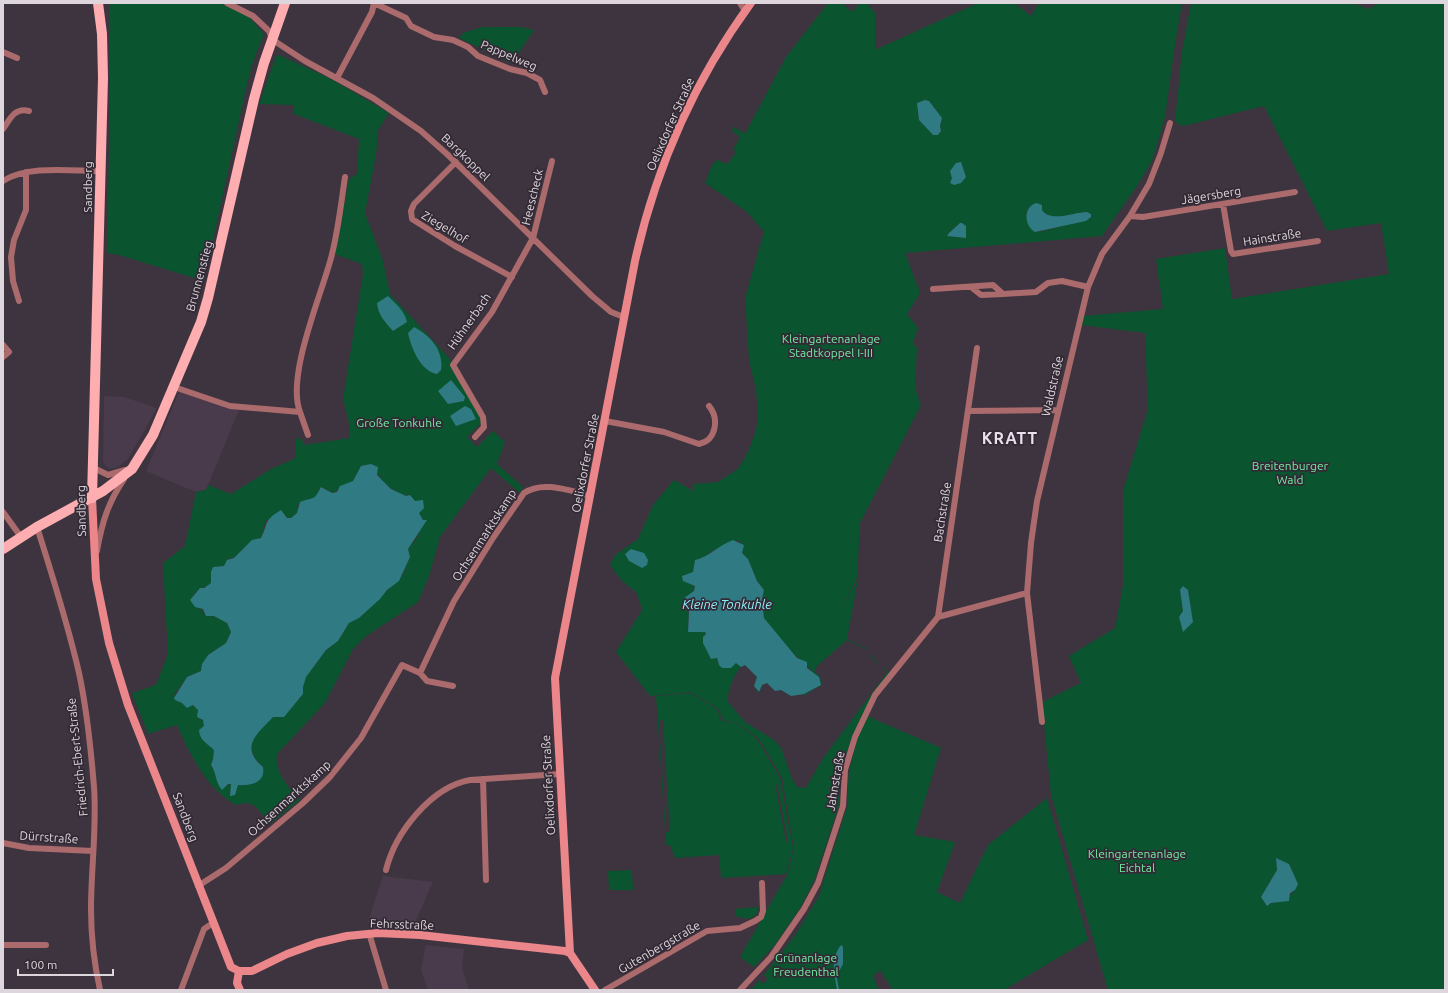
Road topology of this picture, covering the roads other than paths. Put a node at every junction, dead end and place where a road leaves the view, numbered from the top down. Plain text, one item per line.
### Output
1 (98, 3) edge
2 (228, 3) edge
3 (285, 3) edge
4 (374, 3) edge
5 (740, 3) edge
6 (751, 3) edge
7 (745, 11) junction
8 (274, 35) junction
9 (3, 52) edge
10 (18, 58) dead end
11 (337, 78) junction
12 (545, 92) dead end
13 (28, 111) dead end
14 (1170, 123) dead end
15 (3, 128) edge
16 (552, 161) dead end
17 (456, 162) junction
18 (100, 171) junction
19 (26, 172) junction
20 (345, 177) dead end
21 (3, 180) edge
22 (1295, 192) dead end
23 (1223, 204) junction
24 (1130, 216) junction
25 (533, 238) junction
26 (1318, 241) dead end
27 (512, 277) junction
28 (1088, 286) junction
29 (971, 287) junction
30 (933, 289) dead end
31 (1003, 294) junction
32 (19, 301) dead end
33 (624, 317) junction
34 (3, 345) edge
35 (977, 348) dead end
36 (3, 357) edge
37 (174, 387) junction
38 (709, 406) dead end
39 (968, 410) junction
40 (1058, 410) junction
41 (300, 412) junction
42 (605, 421) junction
43 (308, 435) dead end
44 (475, 437) dead end
45 (137, 463) junction
46 (94, 468) junction
47 (128, 473) junction
48 (591, 496) junction
49 (92, 498) junction
50 (3, 512) edge
51 (37, 527) junction
52 (21, 537) junction
53 (3, 549) edge
54 (95, 561) junction
55 (1027, 594) junction
56 (938, 617) junction
57 (420, 673) junction
58 (453, 686) dead end
59 (1042, 722) dead end
60 (560, 774) junction
61 (483, 779) junction
62 (3, 843) edge
63 (93, 851) junction
64 (386, 870) dead end
65 (486, 880) dead end
66 (762, 883) dead end
67 (198, 886) junction
68 (213, 923) junction
69 (369, 933) junction
70 (3, 944) edge
71 (46, 945) dead end
72 (570, 953) junction
73 (239, 971) junction
74 (100, 990) edge
75 (181, 990) edge
76 (240, 990) edge
77 (386, 990) edge
78 (595, 990) edge
79 (605, 990) edge
80 (740, 990) edge

1 - 18 main road, Sandberg
2 - 8 street, Bargkoppel
3 - 8 main road, Brunnenstieg
4 - 11 street
4 - 12 street, Pappelweg
5 - 7 street
6 - 7 street, Oelixdorfer Straße
7 - 33 street, Oelixdorfer Straße
8 - 11 street, Bargkoppel
8 - 37 main road, Brunnenstieg
9 - 10 street
11 - 17 street, Bargkoppel
13 - 15 street
14 - 24 street, Waldstraße
16 - 25 street, Heescheck
17 - 25 street, Bargkoppel
17 - 27 street, Ziegelhof
18 - 19 street
18 - 46 main road, Sandberg
19 - 21 street
19 - 32 street
20 - 41 street
22 - 23 street, Jägersberg
23 - 24 street, Jägersberg
23 - 26 street, Hainstraße
24 - 28 street, Waldstraße
25 - 27 street, Hühnerbach
25 - 33 street, Bargkoppel
27 - 44 street, Hühnerbach
28 - 31 street
28 - 40 street, Waldstraße
29 - 30 street
29 - 31 street
29 - 31 street
33 - 42 street, Oelixdorfer Straße
34 - 36 street
35 - 39 street, Bachstraße
37 - 41 street
37 - 45 main road, Brunnenstieg
38 - 42 street
39 - 40 street
39 - 56 street, Bachstraße
40 - 55 street, Waldstraße
41 - 43 street
42 - 48 street, Oelixdorfer Straße
45 - 46 street
45 - 47 main road, Brunnenstieg
46 - 49 main road, Sandberg
47 - 49 main road, Brunnenstieg
47 - 54 street
48 - 57 street, Ochsenmarktskamp
48 - 60 street, Oelixdorfer Straße
49 - 51 main road, Brunnenstieg
49 - 54 street, Sandberg
50 - 52 street
51 - 52 main road, Brunnenstieg
51 - 63 street, Friedrich-Ebert-Straße
52 - 53 main road, Brunnenstieg
54 - 67 street, Sandberg
55 - 56 street
55 - 59 street, Waldstraße
56 - 80 street, Jahnstraße
57 - 58 street, Ochsenmarktskamp
57 - 67 street, Ochsenmarktskamp
60 - 61 street
60 - 72 street, Oelixdorfer Straße
61 - 64 street
61 - 65 street
62 - 63 street, Dürrstraße
63 - 74 street, Friedrich-Ebert-Straße
66 - 79 street, Gutenbergstraße
67 - 68 street, Sandberg
68 - 73 street, Sandberg
68 - 75 street
69 - 72 street, Fehrsstraße
69 - 73 street, Fehrsstraße
69 - 77 street
70 - 71 street
72 - 78 street
73 - 76 street

